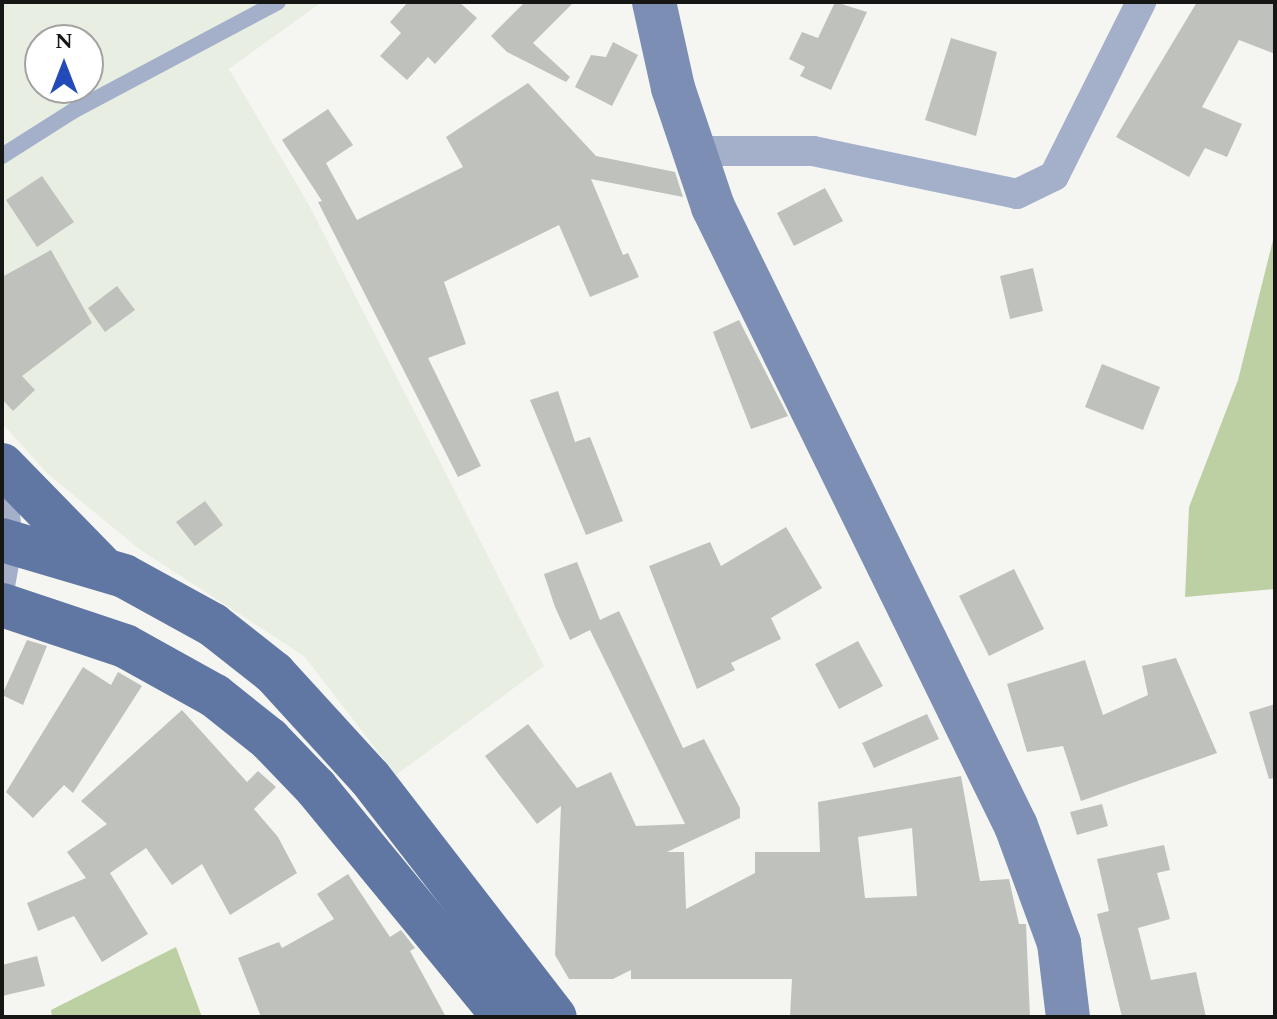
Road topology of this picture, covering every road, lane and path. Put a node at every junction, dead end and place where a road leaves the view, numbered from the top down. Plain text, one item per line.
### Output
1 (278, 2) edge
2 (654, 2) edge
3 (1141, 2) edge
4 (695, 151) junction
5 (2, 156) edge
6 (2, 467) edge
7 (8, 541) edge
8 (105, 570) junction
9 (3, 605) edge
10 (1073, 1013) edge
11 (504, 1017) edge
12 (555, 1017) edge

1 - 5 lane
2 - 4 main road
3 - 4 street
4 - 10 main road
6 - 7 lane
6 - 8 main road
7 - 8 main road
7 - 9 lane
8 - 12 main road
9 - 11 main road

